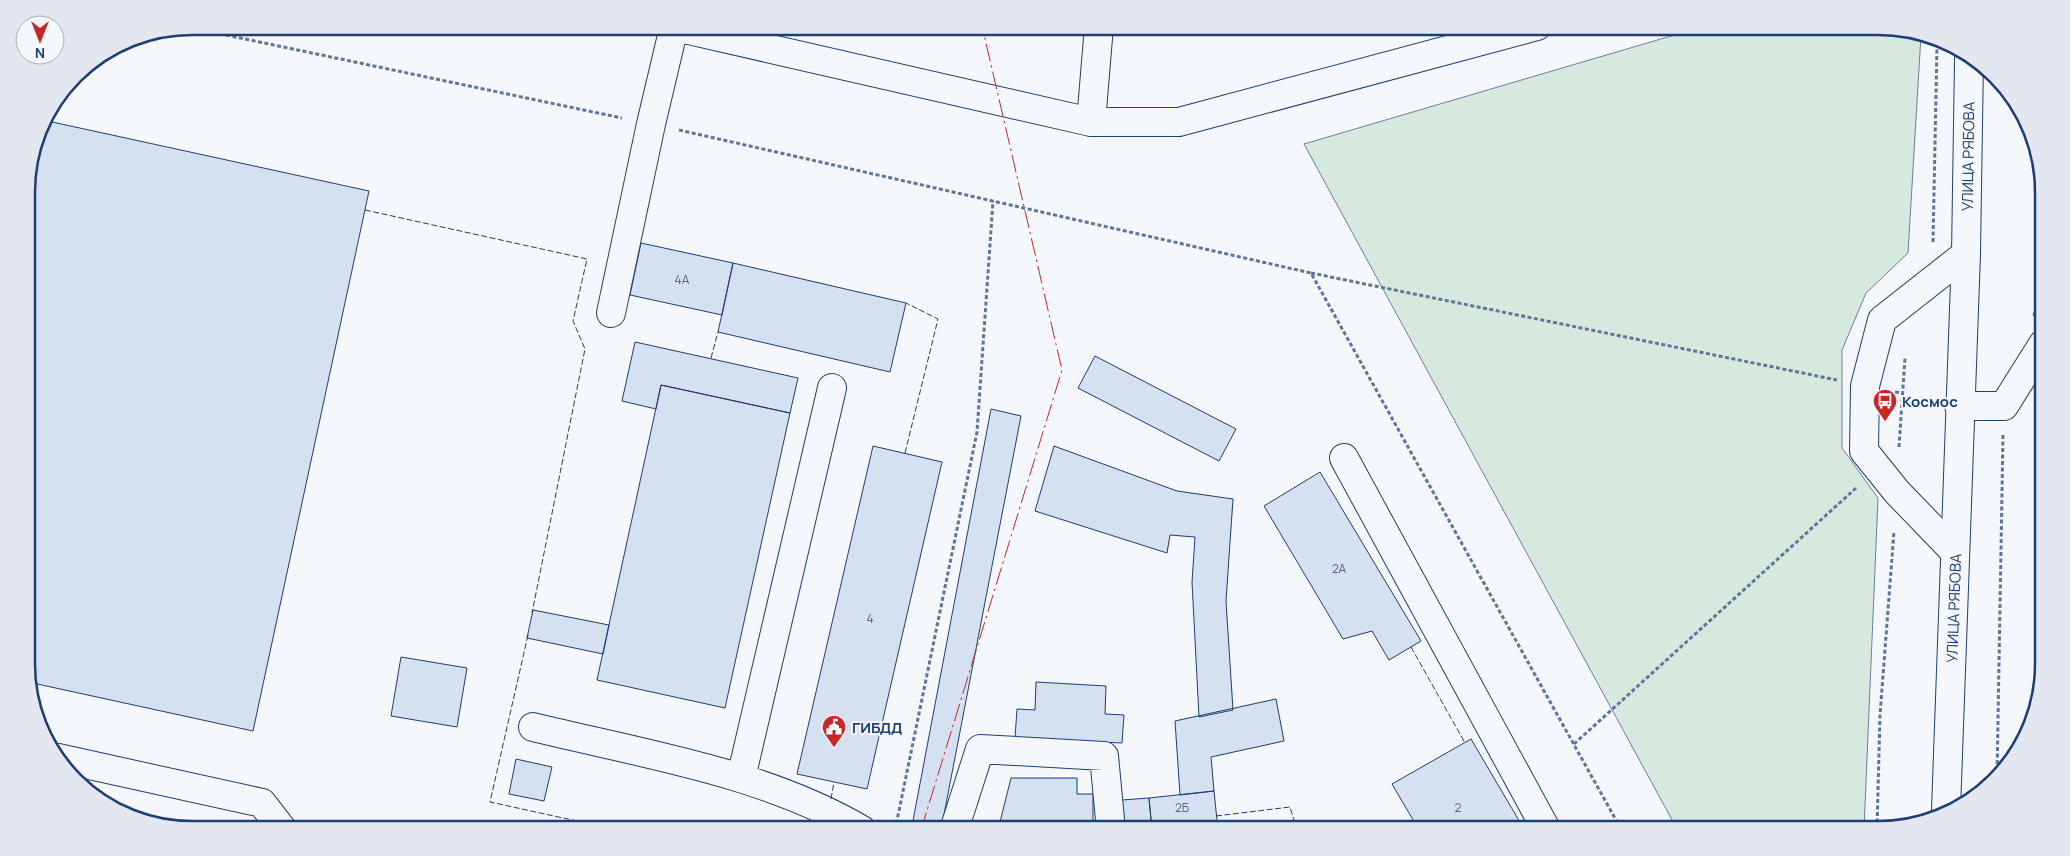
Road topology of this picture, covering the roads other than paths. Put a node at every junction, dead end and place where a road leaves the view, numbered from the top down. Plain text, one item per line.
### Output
1 (671, 35) edge
2 (708, 35) edge
3 (1098, 35) edge
4 (1503, 35) edge
5 (1969, 64) edge
6 (1091, 122) junction
7 (1966, 254) junction
8 (611, 313) dead end
9 (2035, 339) edge
10 (832, 388) dead end
11 (1959, 406) junction
12 (1344, 458) dead end
13 (1954, 550) junction
14 (532, 727) dead end
15 (69, 760) edge
16 (742, 778) junction
17 (1946, 805) edge
18 (276, 821) edge
19 (847, 821) edge
20 (957, 821) edge
21 (1110, 821) edge
22 (1541, 821) edge

1 - 8 street
2 - 6 street
3 - 6 street
4 - 6 street
5 - 7 street, УЛИЦА РЯБОВА
7 - 11 street, УЛИЦА РЯБОВА
7 - 13 street
9 - 11 street
10 - 16 street
11 - 13 street, УЛИЦА РЯБОВА
12 - 22 street
13 - 17 street, УЛИЦА РЯБОВА
14 - 16 street
15 - 18 street
16 - 19 street
20 - 21 street

